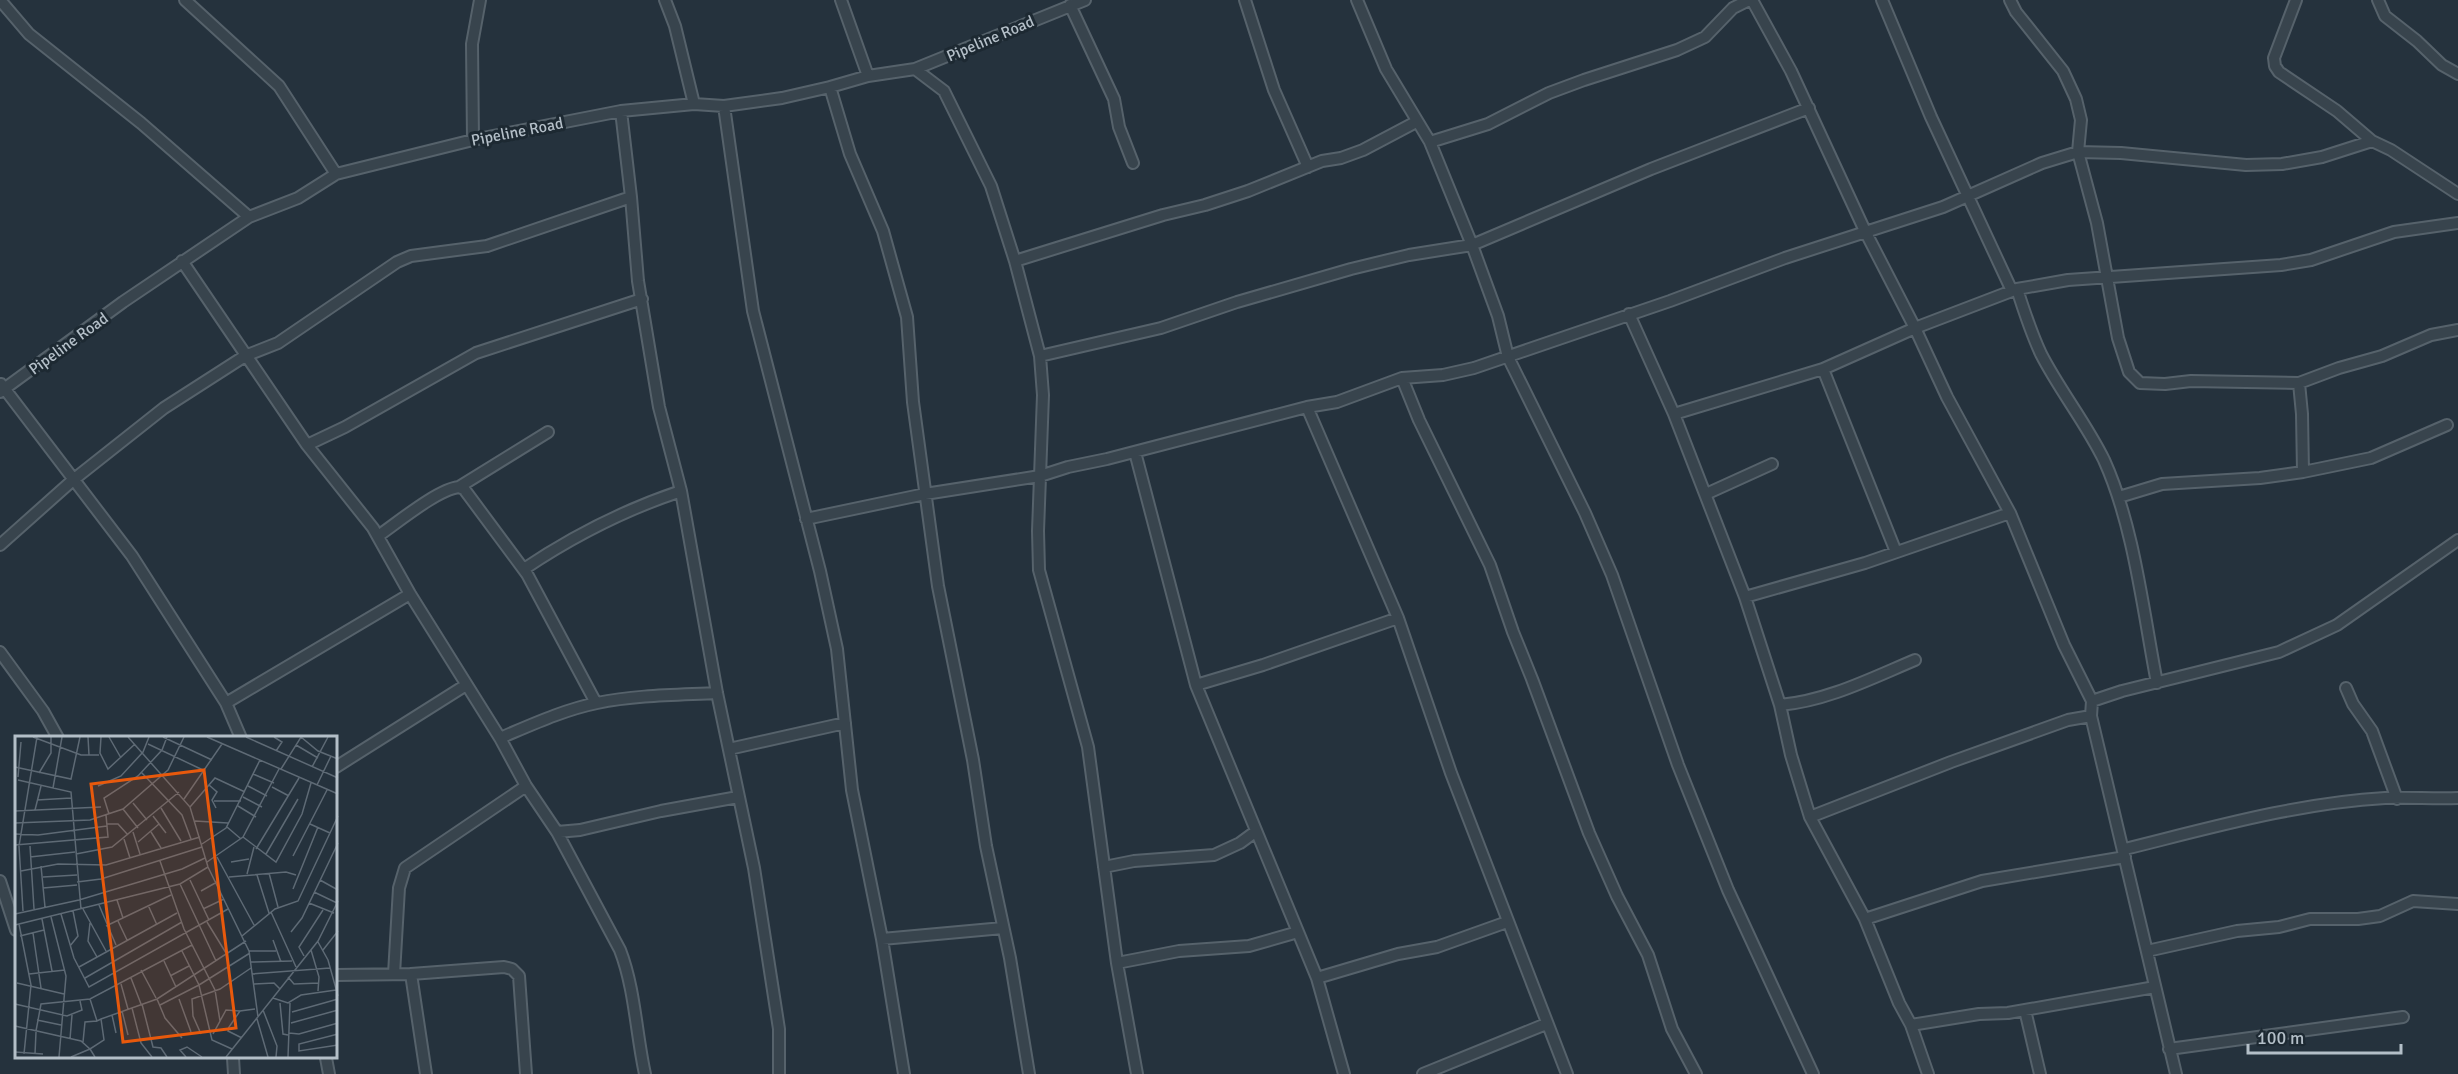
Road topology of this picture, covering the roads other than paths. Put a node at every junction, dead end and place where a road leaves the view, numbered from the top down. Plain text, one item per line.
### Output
1 (185, 0) edge
2 (480, 0) edge
3 (665, 0) edge
4 (841, 0) edge
5 (1085, 0) edge
6 (1245, 0) edge
7 (1357, 0) edge
8 (1750, 0) edge
9 (1882, 0) edge
10 (2010, 0) edge
11 (2296, 0) edge
12 (2378, 0) edge
13 (0, 2) edge
14 (1070, 5) junction
15 (915, 69) junction
16 (2458, 74) edge
17 (868, 76) junction
18 (830, 87) junction
19 (694, 104) junction
20 (724, 106) junction
21 (1809, 108) junction
22 (621, 111) junction
23 (1416, 122) junction
24 (473, 140) junction
25 (2372, 141) junction
26 (1430, 142) junction
27 (2078, 152) junction
28 (1133, 163) dead end
29 (1308, 167) junction
30 (336, 174) junction
31 (2458, 194) edge
32 (631, 196) junction
33 (1966, 197) junction
34 (249, 217) junction
35 (2458, 223) edge
36 (1865, 231) junction
37 (1472, 245) junction
38 (182, 261) junction
39 (1015, 261) junction
40 (2107, 278) junction
41 (2014, 290) junction
42 (642, 299) junction
43 (1629, 314) junction
44 (1915, 328) junction
45 (2458, 330) edge
46 (245, 356) junction
47 (1040, 356) junction
48 (1508, 357) junction
49 (1823, 369) junction
50 (1402, 378) junction
51 (2299, 383) junction
52 (2, 388) edge
53 (1307, 408) junction
54 (1674, 414) junction
55 (2447, 425) dead end
56 (548, 432) dead end
57 (307, 445) junction
58 (1135, 452) junction
59 (1772, 464) dead end
60 (2303, 472) junction
61 (1040, 477) junction
62 (73, 480) junction
63 (459, 487) junction
64 (681, 491) junction
65 (925, 494) junction
66 (1706, 494) junction
67 (2118, 497) junction
68 (2010, 513) junction
69 (806, 519) junction
70 (378, 536) junction
71 (2458, 540) edge
72 (0, 545) edge
73 (1896, 552) junction
74 (524, 569) junction
75 (410, 594) junction
76 (1745, 597) junction
77 (1398, 618) junction
78 (0, 652) edge
79 (1915, 660) dead end
80 (2157, 683) junction
81 (466, 685) junction
82 (1196, 685) junction
83 (2346, 688) dead end
84 (717, 693) junction
85 (2091, 701) junction
86 (226, 703) junction
87 (596, 704) junction
88 (1780, 705) junction
89 (2091, 716) junction
90 (845, 723) junction
91 (57, 736) edge
92 (240, 736) edge
93 (500, 738) junction
94 (729, 750) junction
95 (338, 766) edge
96 (526, 786) junction
97 (738, 797) junction
98 (2458, 798) edge
99 (2397, 799) junction
100 (1810, 817) junction
101 (557, 832) junction
102 (1255, 832) junction
103 (2125, 853) junction
104 (1104, 867) junction
105 (0, 881) edge
106 (2458, 904) edge
107 (1865, 919) junction
108 (1507, 922) junction
109 (15, 927) edge
110 (1003, 928) junction
111 (1298, 932) junction
112 (882, 939) junction
113 (2147, 951) junction
114 (1117, 963) junction
115 (394, 974) junction
116 (411, 974) junction
117 (338, 975) edge
118 (1317, 978) junction
119 (2155, 987) junction
120 (2025, 1010) junction
121 (2403, 1017) dead end
122 (1546, 1024) junction
123 (1911, 1025) junction
124 (2169, 1049) junction
125 (233, 1059) edge
126 (326, 1059) edge
127 (234, 1074) edge
128 (329, 1074) edge
129 (426, 1074) edge
130 (526, 1074) edge
131 (645, 1074) edge
132 (779, 1074) edge
133 (904, 1074) edge
134 (1029, 1074) edge
135 (1137, 1074) edge
136 (1344, 1074) edge
137 (1423, 1074) edge
138 (1566, 1074) edge
139 (1696, 1074) edge
140 (1813, 1074) edge
141 (1928, 1074) edge
142 (2040, 1074) edge
143 (2176, 1074) edge

1 - 30 street
2 - 24 street
3 - 19 street
4 - 17 street
5 - 14 street, Pipeline Road
6 - 29 street
7 - 23 street
8 - 21 street
8 - 26 street
9 - 33 street
10 - 27 street
11 - 25 street
12 - 16 street
13 - 34 street
14 - 15 street, Pipeline Road
14 - 28 street
15 - 17 street, Pipeline Road
15 - 39 street
17 - 18 street, Pipeline Road
18 - 20 street, Pipeline Road
18 - 65 street
19 - 20 street, Pipeline Road
19 - 22 street, Pipeline Road
20 - 69 street
21 - 36 street
21 - 37 street
22 - 24 street, Pipeline Road
22 - 32 street
23 - 26 street
23 - 29 street
24 - 30 street, Pipeline Road
25 - 27 street
25 - 31 street
26 - 37 street
27 - 33 street
27 - 40 street
29 - 39 street
30 - 34 street, Pipeline Road
32 - 42 street
32 - 46 street
33 - 36 street
33 - 41 street
34 - 38 street, Pipeline Road
35 - 40 street
36 - 43 street
36 - 44 street
37 - 47 street
37 - 48 street
38 - 46 street
38 - 52 street, Pipeline Road
39 - 47 street
40 - 41 street
40 - 51 street
41 - 44 street
41 - 67 street
42 - 57 street
42 - 64 street
43 - 48 street
43 - 54 street
44 - 49 street
44 - 68 street
45 - 51 street
46 - 57 street
46 - 62 street
47 - 61 street
48 - 50 street
48 - 140 street
49 - 54 street
49 - 73 street
50 - 53 street
50 - 139 street
51 - 60 street
52 - 62 street
53 - 58 street
53 - 77 street
54 - 66 street
55 - 60 street
56 - 63 street
57 - 70 street
58 - 61 street
58 - 82 street
59 - 66 street
60 - 67 street
61 - 65 street
61 - 104 street
62 - 72 street
62 - 86 street
63 - 70 street
63 - 74 street
64 - 74 street
64 - 84 street
65 - 69 street
65 - 110 street
66 - 76 street
67 - 80 street
68 - 73 street
68 - 85 street
69 - 90 street
70 - 75 street
71 - 80 street
73 - 76 street
74 - 87 street
75 - 81 street
75 - 86 street
76 - 88 street
77 - 82 street
77 - 108 street
78 - 91 street
79 - 88 street
80 - 85 street
81 - 93 street
81 - 95 street
82 - 102 street
83 - 99 street
84 - 87 street
84 - 94 street
85 - 89 street
86 - 92 street
87 - 93 street
88 - 100 street
89 - 100 street
89 - 103 street
90 - 94 street
90 - 112 street
93 - 96 street
94 - 97 street
96 - 101 street
96 - 115 street
97 - 101 street
97 - 132 street
98 - 99 street
99 - 103 street
100 - 107 street
101 - 131 street
102 - 104 street
102 - 111 street
103 - 107 street
103 - 113 street
104 - 114 street
105 - 109 street
106 - 113 street
107 - 123 street
108 - 118 street
108 - 122 street
110 - 112 street
110 - 134 street
111 - 114 street
111 - 118 street
112 - 133 street
113 - 119 street
114 - 135 street
115 - 116 street
115 - 117 street
116 - 129 street
116 - 130 street
118 - 136 street
119 - 120 street
119 - 124 street
120 - 123 street
120 - 142 street
121 - 124 street
122 - 137 street
122 - 138 street
123 - 141 street
124 - 143 street
125 - 127 street
126 - 128 street

